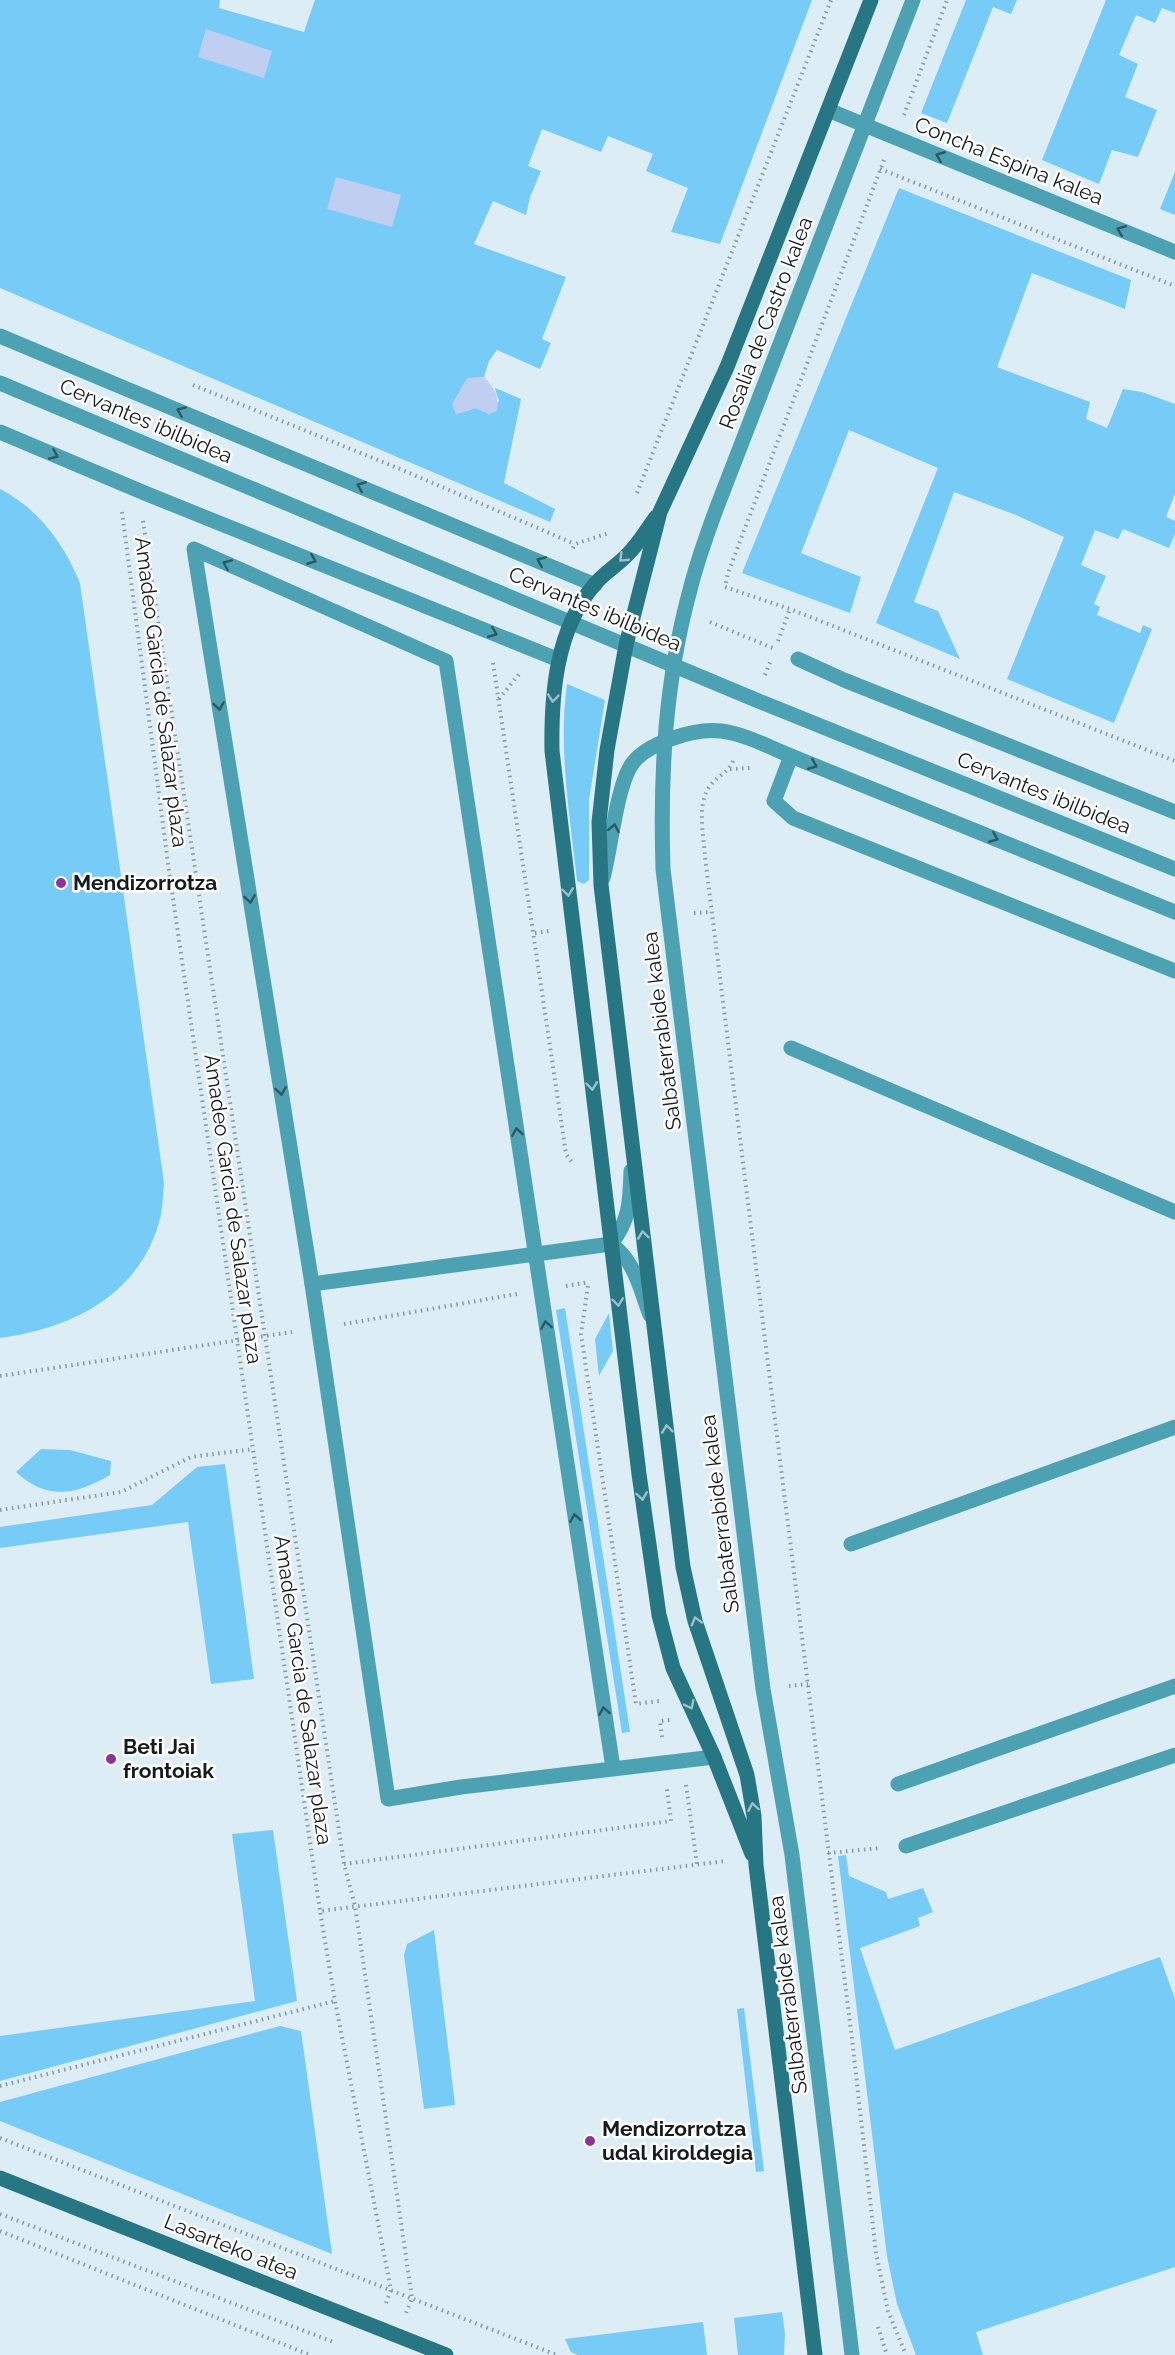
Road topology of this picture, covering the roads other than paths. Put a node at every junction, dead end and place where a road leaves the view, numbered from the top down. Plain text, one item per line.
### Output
1 (870, 0) edge
2 (913, 0) edge
3 (828, 110) junction
4 (864, 125) junction
5 (1175, 252) edge
6 (0, 336) edge
7 (0, 383) edge
8 (0, 432) edge
9 (660, 513) junction
10 (595, 585) junction
11 (572, 621) junction
12 (626, 645) junction
13 (798, 659) dead end
14 (559, 660) junction
15 (674, 665) junction
16 (664, 741) junction
17 (791, 756) junction
18 (1175, 812) edge
19 (1175, 869) edge
20 (601, 885) junction
21 (1175, 912) edge
22 (1175, 971) edge
23 (791, 1048) dead end
24 (633, 1150) junction
25 (1175, 1212) edge
26 (611, 1244) junction
27 (536, 1253) junction
28 (312, 1284) junction
29 (655, 1328) junction
30 (1175, 1427) edge
31 (851, 1544) dead end
32 (1175, 1686) edge
33 (1175, 1755) edge
34 (714, 1757) junction
35 (613, 1768) junction
36 (898, 1784) dead end
37 (906, 1846) road end
38 (756, 1865) junction
39 (0, 2178) edge
40 (446, 2355) edge
41 (815, 2355) edge
42 (852, 2355) edge

1 - 3 street, Rosalia de Castro kalea
2 - 4 street, Rosalia de Castro kalea
3 - 4 street, Concha Espina kalea
3 - 9 street, Rosalia de Castro kalea
5 -> 4 street, Concha Espina kalea
4 - 15 street, Rosalia de Castro kalea
10 -> 6 street, Cervantes ibilbidea
7 - 11 street, Cervantes ibilbidea
8 -> 14 street
9 -> 10 street, Rosalia de Castro kalea
9 - 12 street, Rosalia de Castro kalea
10 - 11 street, Rosalia de Castro kalea
11 - 12 street, Cervantes ibilbidea
11 - 14 street, Salbaterrabide kalea
12 - 15 street, Cervantes ibilbidea
12 - 20 street, Salbaterrabide kalea
13 - 18 street, Cervantes ibilbidea
14 -> 26 street, Salbaterrabide kalea
15 - 16 street, Salbaterrabide kalea
15 - 19 street, Cervantes ibilbidea
16 - 17 street
20 -> 16 street
16 - 42 street, Salbaterrabide kalea
17 -> 21 street
17 - 22 street
20 - 24 street, Salbaterrabide kalea
23 - 25 street
24 - 26 street
29 -> 24 street, Salbaterrabide kalea
26 - 27 street
26 - 29 street
26 -> 34 street, Salbaterrabide kalea
27 - 28 street
27 -> 28 street
35 -> 27 street
28 - 35 street
38 -> 29 street, Salbaterrabide kalea
30 - 31 street
32 - 36 street
33 - 37 street
34 - 35 street
34 - 38 street, Salbaterrabide kalea
38 - 41 street, Salbaterrabide kalea
39 - 40 street, Lasarteko atea

